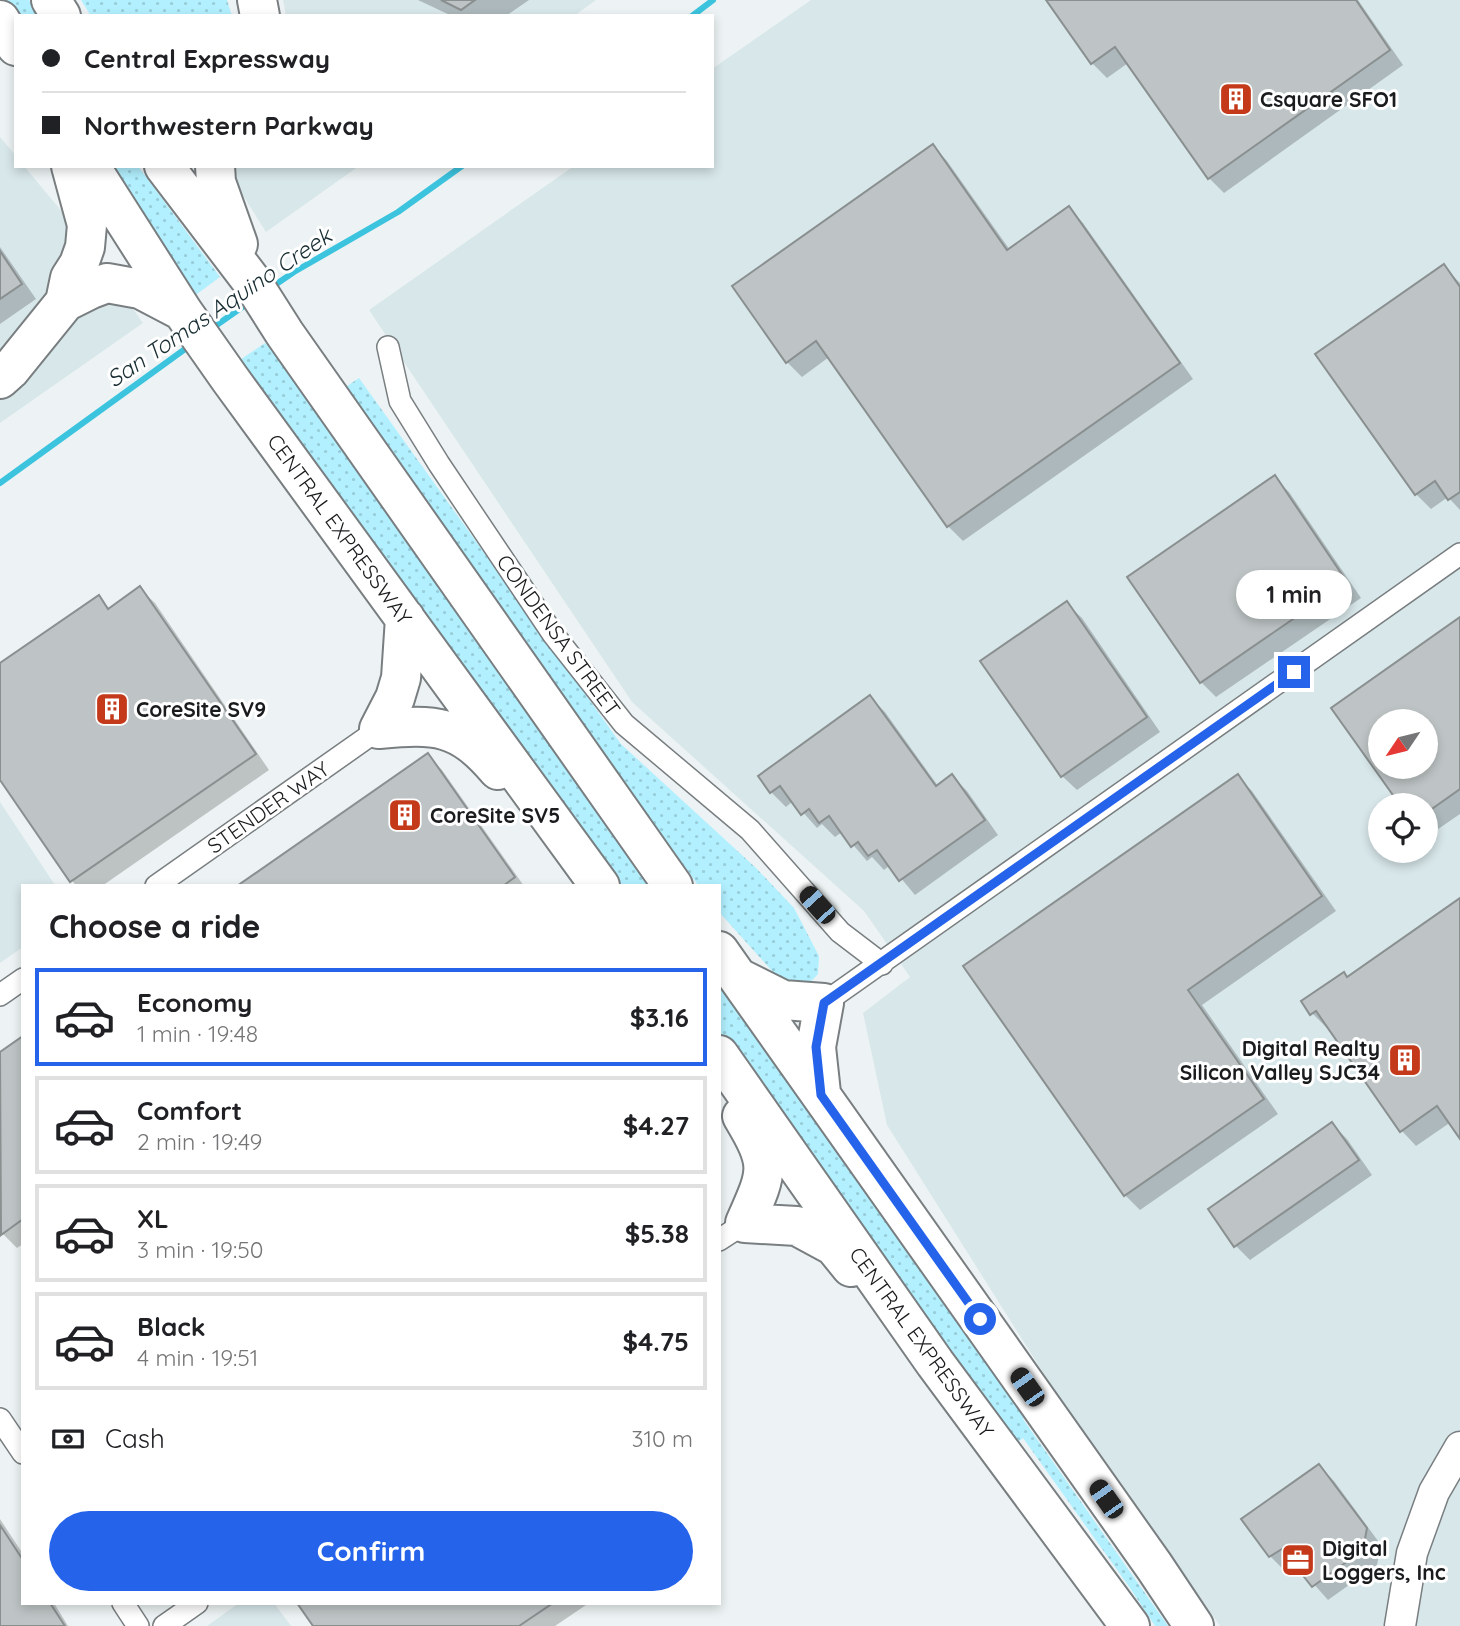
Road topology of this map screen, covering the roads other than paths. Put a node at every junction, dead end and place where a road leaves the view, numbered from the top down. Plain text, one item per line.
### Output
1 (0, 20) edge
2 (14, 43) edge
3 (72, 168) edge
4 (91, 168) edge
5 (166, 168) edge
6 (215, 168) edge
7 (250, 279) junction
8 (65, 302) junction
9 (183, 312) junction
10 (388, 346) dead end
11 (0, 379) edge
12 (1460, 554) edge
13 (405, 618) junction
14 (379, 729) junction
15 (159, 884) edge
16 (596, 884) edge
17 (597, 884) edge
18 (672, 884) edge
19 (729, 964) edge
20 (883, 964) junction
21 (21, 980) edge
22 (0, 995) edge
23 (824, 1003) junction
24 (721, 1058) edge
25 (721, 1082) edge
26 (821, 1095) junction
27 (732, 1231) edge
28 (935, 1363) junction
29 (0, 1419) edge
30 (1460, 1447) edge
31 (21, 1450) edge
32 (124, 1605) edge
33 (194, 1605) edge
34 (138, 1626) edge
35 (164, 1626) edge
36 (1130, 1626) edge
37 (1194, 1626) edge
38 (1400, 1626) edge

1 - 2 highway
3 - 8 highway
4 - 9 highway, CENTRAL EXPRESSWAY
5 - 7 highway
6 - 7 highway
7 - 18 highway
8 - 9 highway
8 - 11 highway
9 - 13 highway, CENTRAL EXPRESSWAY
10 - 20 street, CONDENSA STREET
12 - 20 street
13 - 14 highway
13 - 17 highway, CENTRAL EXPRESSWAY
14 - 15 street, STENDER WAY
14 - 16 highway
19 - 23 highway
19 - 26 highway
20 - 23 street
21 - 22 street
23 - 26 highway
24 - 28 highway, CENTRAL EXPRESSWAY
25 - 27 highway
26 - 37 highway
27 - 28 highway
28 - 36 highway, CENTRAL EXPRESSWAY
29 - 31 street
30 - 38 main road
32 - 34 street
33 - 35 street

